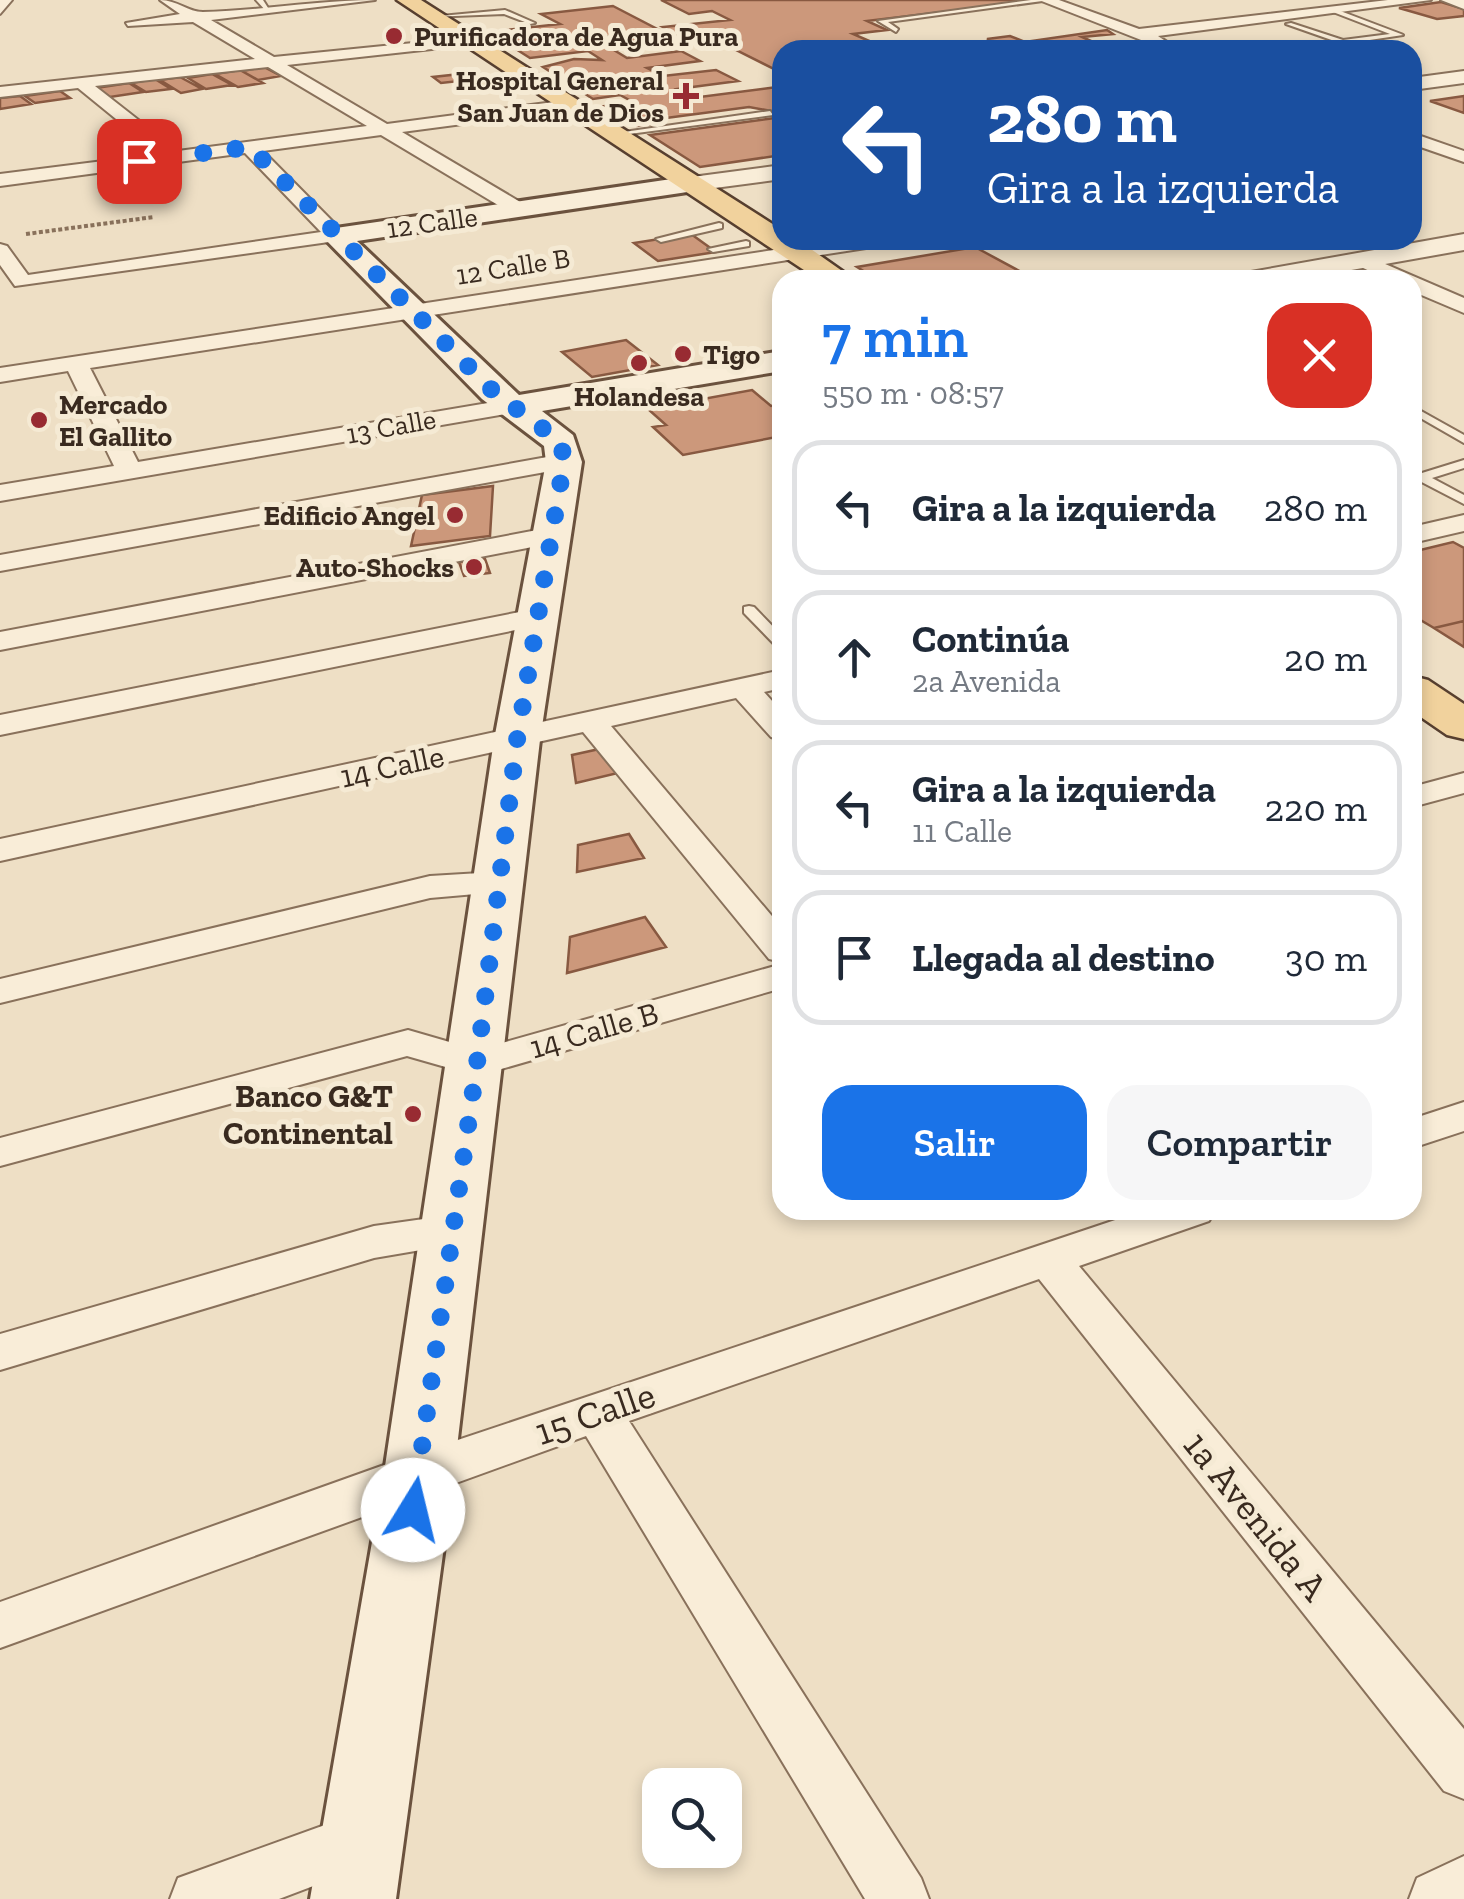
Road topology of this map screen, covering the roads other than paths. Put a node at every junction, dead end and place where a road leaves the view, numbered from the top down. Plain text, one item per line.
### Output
1 (5, 0) edge
2 (167, 0) edge
3 (368, 0) edge
4 (381, 0) edge
5 (1047, 0) edge
6 (1320, 0) edge
7 (1424, 0) edge
8 (1450, 0) edge
9 (1464, 4) edge
10 (264, 5) edge
11 (493, 6) dead end
12 (0, 10) edge
13 (423, 10) edge
14 (1341, 10) junction
15 (196, 17) junction
16 (133, 23) dead end
17 (532, 23) dead end
18 (1289, 24) dead end
19 (896, 30) dead end
20 (1139, 34) junction
21 (1154, 40) edge
22 (1337, 40) edge
23 (1359, 40) edge
24 (456, 41) junction
25 (273, 62) junction
26 (1464, 77) edge
27 (81, 83) junction
28 (1422, 83) edge
29 (0, 92) edge
30 (556, 107) junction
31 (770, 114) dead end
32 (386, 129) junction
33 (614, 134) junction
34 (1422, 142) edge
35 (250, 147) junction
36 (1458, 155) edge
37 (174, 157) junction
38 (1422, 157) edge
39 (772, 173) edge
40 (0, 180) edge
41 (692, 184) junction
42 (663, 189) junction
43 (520, 210) junction
44 (772, 235) edge
45 (336, 236) junction
46 (660, 239) dead end
47 (1464, 242) edge
48 (1422, 249) edge
49 (0, 250) edge
50 (704, 250) junction
51 (795, 250) edge
52 (812, 250) edge
53 (1419, 250) edge
54 (756, 251) junction
55 (798, 252) junction
56 (1362, 260) junction
57 (784, 270) edge
58 (825, 270) edge
59 (1306, 270) edge
60 (1384, 270) edge
61 (1422, 287) edge
62 (1464, 306) edge
63 (412, 312) junction
64 (772, 363) edge
65 (76, 364) junction
66 (0, 375) edge
67 (584, 395) junction
68 (512, 406) junction
69 (1422, 415) edge
70 (1464, 440) edge
71 (562, 452) junction
72 (1464, 464) edge
73 (129, 470) junction
74 (1422, 474) edge
75 (1422, 478) edge
76 (0, 493) edge
77 (1464, 500) edge
78 (1464, 524) edge
79 (1422, 533) edge
80 (552, 535) junction
81 (0, 563) edge
82 (749, 610) dead end
83 (536, 618) junction
84 (772, 634) edge
85 (0, 641) edge
86 (1422, 656) edge
87 (772, 681) edge
88 (1464, 683) edge
89 (742, 688) junction
90 (1422, 697) edge
91 (772, 720) edge
92 (592, 723) junction
93 (0, 724) edge
94 (1464, 725) edge
95 (517, 740) junction
96 (1464, 783) edge
97 (1422, 794) edge
98 (0, 850) edge
99 (497, 883) junction
100 (772, 939) edge
101 (772, 979) edge
102 (0, 991) edge
103 (477, 1063) junction
104 (1464, 1116) edge
105 (1422, 1131) edge
106 (0, 1152) edge
107 (1165, 1220) edge
108 (452, 1232) junction
109 (1048, 1260) junction
110 (0, 1352) edge
111 (596, 1412) junction
112 (419, 1473) junction
113 (0, 1625) edge
114 (1464, 1772) edge
115 (357, 1870) edge
116 (1464, 1885) edge
117 (200, 1899) edge
118 (900, 1899) edge
119 (1439, 1899) edge

1 - 12 street
2 - 15 street
3 - 10 street
4 - 24 main road
5 - 19 lane
5 - 20 street
6 - 14 lane
7 - 14 street
8 - 9 street
10 - 15 street
11 - 13 lane
13 - 17 lane
13 - 24 main road
14 - 20 street
14 - 23 lane
15 - 16 street
15 - 25 street
18 - 22 lane
20 - 21 street
24 - 25 street
24 - 30 main road
25 - 27 street
25 - 32 street
26 - 28 street
27 - 29 street
27 - 37 street
30 - 32 street
30 - 33 main road
30 - 42 main road
31 - 33 lane
32 - 35 street
32 - 43 street
33 - 41 main road
34 - 36 street
35 - 37 street
35 - 45 street
36 - 38 street
37 - 40 street
39 - 41 street, 12 Calle
41 - 42 main road, 12 Calle
41 - 44 main road
42 - 43 main road, 12 Calle
42 - 50 main road
43 - 45 main road, 12 Calle
45 - 49 street, 12 Calle
45 - 63 main road
46 - 50 lane
47 - 48 street
50 - 54 main road
50 - 54 street, 12 Calle B
50 - 63 street, 12 Calle B
51 - 55 main road
52 - 55 street, 12 Calle B
53 - 56 street
54 - 55 street, 12 Calle B
54 - 57 main road
55 - 58 main road
56 - 59 street
56 - 60 street
61 - 62 street
63 - 65 street, 12 Calle B
63 - 68 main road
64 - 67 main road, 13 Calle
65 - 66 street, 12 Calle B
65 - 73 street
67 - 68 main road, 13 Calle
67 - 71 main road
68 - 71 main road
68 - 73 street, 13 Calle
69 - 70 lane
71 - 80 main road
71 - 81 street
72 - 74 lane
73 - 76 street, 13 Calle
75 - 77 lane
78 - 79 street
80 - 83 main road
80 - 85 street
82 - 84 lane
83 - 93 street
83 - 95 main road
86 - 88 main road
87 - 89 street, 14 Calle
89 - 91 street
89 - 92 street, 14 Calle
90 - 94 main road
92 - 95 street, 14 Calle
92 - 100 street
95 - 98 street, 14 Calle
95 - 99 main road
96 - 97 street
99 - 102 street
99 - 103 main road
101 - 103 street, 14 Calle B
103 - 106 street
103 - 108 main road
104 - 105 street
107 - 109 street, 15 Calle
108 - 110 street
108 - 112 main road
109 - 111 street, 15 Calle
109 - 114 street, 1a Avenida A
111 - 112 street, 15 Calle
111 - 118 street
112 - 113 street, 15 Calle
112 - 115 main road
115 - 117 street
116 - 119 street

